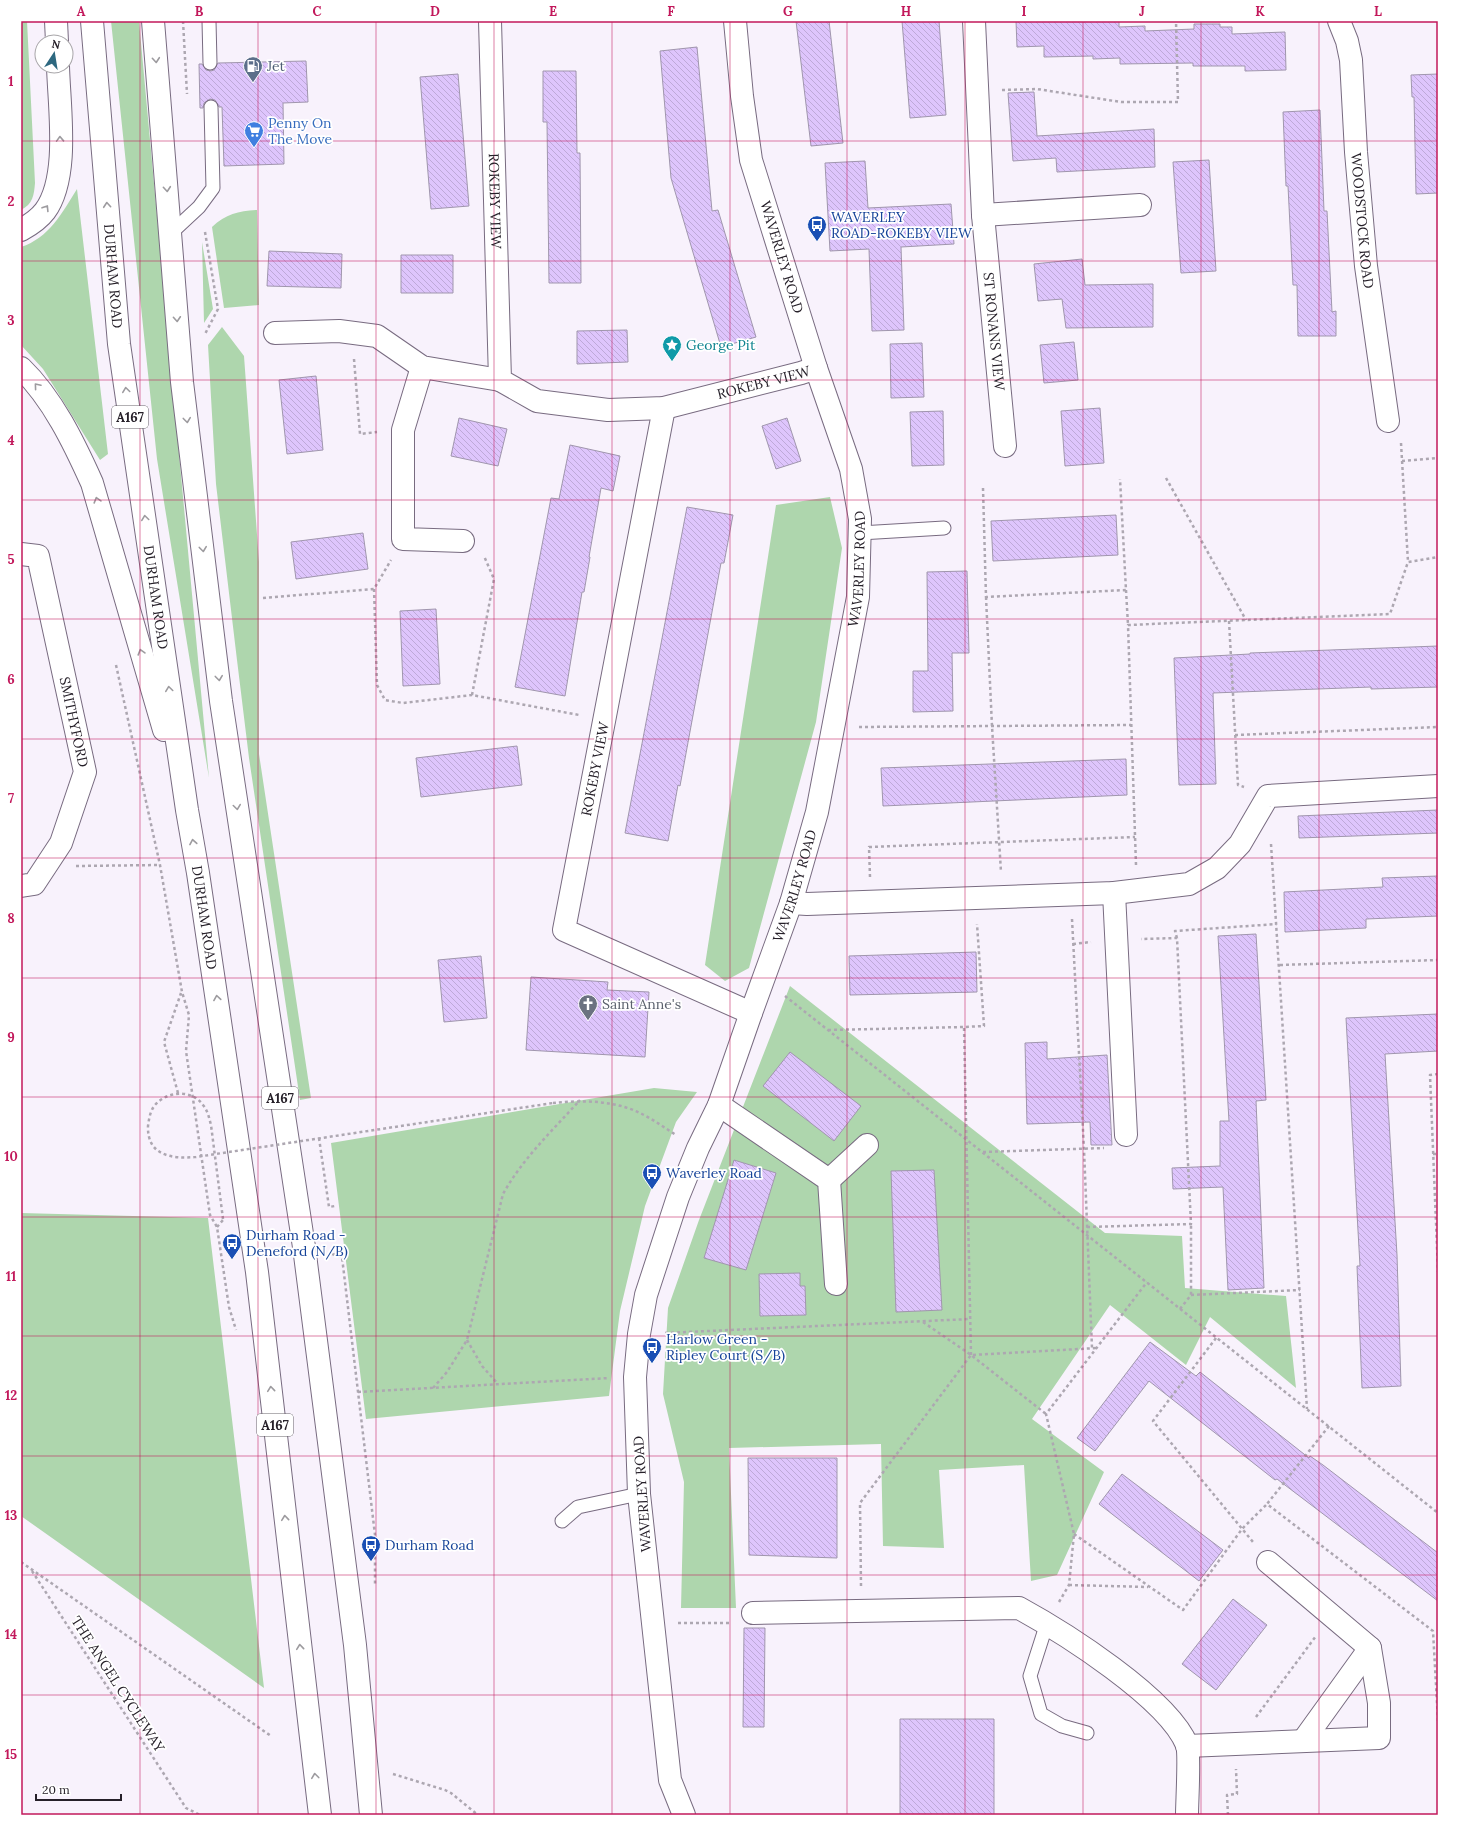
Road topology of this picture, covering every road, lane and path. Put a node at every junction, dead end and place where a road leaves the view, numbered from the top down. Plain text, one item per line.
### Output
1 (56, 21) edge
2 (92, 21) edge
3 (153, 21) edge
4 (209, 21) edge
5 (490, 21) edge
6 (735, 21) edge
7 (974, 21) edge
8 (1176, 21) edge
9 (1339, 21) edge
10 (57, 34) edge
11 (210, 63) dead end
12 (58, 74) edge
13 (978, 89) junction
14 (211, 107) dead end
15 (1140, 205) dead end
16 (983, 215) junction
17 (21, 230) edge
18 (170, 234) junction
19 (351, 332) junction
20 (275, 333) dead end
21 (422, 367) junction
22 (21, 368) edge
23 (816, 368) junction
24 (500, 380) junction
25 (664, 408) junction
26 (1388, 421) joint
27 (403, 430) junction
28 (1005, 446) dead end
29 (1438, 458) edge
30 (1402, 461) junction
31 (1166, 478) dead end
32 (1120, 479) dead end
33 (983, 488) dead end
34 (944, 528) dead end
35 (860, 533) junction
36 (403, 539) junction
37 (463, 541) joint
38 (21, 554) edge
39 (1438, 557) edge
40 (1408, 562) junction
41 (374, 589) junction
42 (1126, 590) junction
43 (986, 597) junction
44 (263, 598) dead end
45 (1246, 620) junction
46 (1229, 621) junction
47 (1128, 625) junction
48 (472, 695) junction
49 (604, 720) junction
50 (1131, 725) junction
51 (992, 726) junction
52 (833, 727) junction
53 (1438, 727) edge
54 (1235, 735) junction
55 (1438, 786) edge
56 (1268, 796) junction
57 (187, 810) junction
58 (1135, 837) junction
59 (1271, 841) dead end
60 (999, 842) junction
61 (160, 865) dead end
62 (45, 866) junction
63 (21, 886) edge
64 (1137, 891) junction
65 (1114, 893) junction
66 (1070, 895) junction
67 (1002, 897) junction
68 (975, 898) junction
69 (871, 902) junction
70 (791, 903) junction
71 (1277, 924) junction
72 (1176, 938) junction
73 (1116, 940) junction
74 (1073, 944) junction
75 (1438, 960) edge
76 (1280, 965) junction
77 (764, 980) junction
78 (182, 992) dead end
79 (751, 1013) junction
80 (189, 1015) dead end
81 (964, 1027) junction
82 (827, 1030) junction
83 (1438, 1074) edge
84 (178, 1094) junction
85 (580, 1100) junction
86 (719, 1105) junction
87 (1126, 1135) joint
88 (319, 1138) junction
89 (967, 1140) junction
90 (867, 1145) dead end
91 (698, 1148) junction
92 (1084, 1149) junction
93 (982, 1152) junction
94 (1433, 1154) junction
95 (1438, 1154) edge
96 (829, 1180) junction
97 (335, 1206) dead end
98 (1191, 1224) junction
99 (1087, 1227) junction
100 (1437, 1232) edge
101 (1087, 1236) junction
102 (342, 1257) dead end
103 (1438, 1272) edge
104 (1147, 1282) junction
105 (836, 1284) dead end
106 (1300, 1290) junction
107 (1191, 1295) junction
108 (1180, 1309) junction
109 (970, 1319) junction
110 (924, 1322) junction
111 (639, 1334) junction
112 (1216, 1338) junction
113 (467, 1340) junction
114 (1092, 1348) junction
115 (1097, 1348) junction
116 (971, 1355) junction
117 (635, 1377) junction
118 (498, 1384) junction
119 (433, 1388) junction
120 (358, 1392) junction
121 (1307, 1410) junction
122 (1046, 1414) junction
123 (1329, 1426) junction
124 (640, 1494) junction
125 (1267, 1504) junction
126 (1438, 1513) edge
127 (562, 1521) dead end
128 (1242, 1530) junction
129 (1074, 1534) junction
130 (21, 1562) edge
131 (1268, 1562) joint
132 (31, 1569) junction
133 (1069, 1585) junction
134 (1150, 1587) junction
135 (375, 1588) dead end
136 (861, 1610) junction
137 (753, 1613) joint
138 (1332, 1615) junction
139 (653, 1623) junction
140 (1047, 1623) junction
141 (1370, 1648) junction
142 (1438, 1721) edge
143 (1087, 1733) dead end
144 (271, 1736) dead end
145 (1303, 1741) junction
146 (1236, 1744) junction
147 (1187, 1746) junction
148 (391, 1780) dead end
149 (200, 1815) edge
150 (320, 1815) edge
151 (371, 1815) edge
152 (478, 1815) edge
153 (684, 1815) edge
154 (1187, 1815) edge
155 (1228, 1815) edge

1 - 10 street
57 -> 2 street, DURHAM ROAD / A167
3 -> 18 street, A167
4 - 11 lane
5 - 24 street, ROKEBY VIEW
6 - 23 street, WAVERLEY ROAD
7 - 13 street, ST RONANS VIEW
8 - 13 path
9 - 26 street, WOODSTOCK ROAD
17 -> 12 street
13 - 16 street, ST RONANS VIEW
14 - 18 lane
15 - 16 street
16 - 28 street, ST RONANS VIEW
18 -> 151 street, A167
19 - 20 street, ROKEBY VIEW
19 - 21 street, ROKEBY VIEW
19 - 27 path
21 - 24 street, ROKEBY VIEW
21 - 27 street
57 -> 22 street
23 - 25 street, ROKEBY VIEW
23 - 35 street, WAVERLEY ROAD
24 - 25 street, ROKEBY VIEW
25 - 49 street, ROKEBY VIEW
26 - 30 path
27 - 36 street
29 - 30 path
30 - 40 path
31 - 45 path
32 - 42 path
33 - 43 path
34 - 35 lane
35 - 52 street, WAVERLEY ROAD
36 - 37 street
36 - 41 path
37 - 48 path
38 - 62 street, SMITHYFORD
39 - 40 path
40 - 45 path
41 - 44 path
41 - 48 path
42 - 43 path
42 - 47 path
43 - 51 path
45 - 46 path
46 - 47 path
46 - 54 path
47 - 50 path
48 - 49 path
49 - 79 street, ROKEBY VIEW
50 - 51 path
50 - 58 path
51 - 52 path
51 - 60 path
52 - 70 street, WAVERLEY ROAD
53 - 54 path
54 - 56 path
55 - 56 street
56 - 64 street
150 -> 57 street, DURHAM ROAD / A167
58 - 60 path
58 - 64 path
59 - 71 path
60 - 67 path
60 - 69 path
61 - 62 path
62 - 63 street, SMITHYFORD
64 - 65 street
65 - 66 street
65 - 73 street
66 - 67 street
66 - 74 path
67 - 68 street
68 - 69 street
68 - 81 path
69 - 70 street
70 - 77 street, WAVERLEY ROAD
71 - 72 path
71 - 76 path
72 - 73 path
72 - 98 path
73 - 74 path
73 - 87 street
74 - 92 path
75 - 76 path
76 - 106 path
77 - 79 street, WAVERLEY ROAD
77 - 82 path
78 - 84 path
79 - 86 street, WAVERLEY ROAD
80 - 84 path, bridge
81 - 82 path
81 - 89 path
82 - 89 path
83 - 94 path
84 - 88 path, bridge
85 - 88 path, bridge
85 - 91 path
85 - 113 path
86 - 91 street, WAVERLEY ROAD
86 - 96 street
87 - 92 path
88 - 97 path
89 - 93 path
89 - 109 path
90 - 96 street
91 - 111 street, WAVERLEY ROAD
92 - 93 path
92 - 99 path
93 - 101 path
94 - 95 path
94 - 100 path
96 - 105 street
98 - 99 path
98 - 107 path
99 - 101 path
100 - 103 path
101 - 104 path
101 - 114 path
102 - 120 path
104 - 108 path
104 - 115 path
106 - 107 path
106 - 121 path
107 - 108 path
108 - 112 path
109 - 110 path
109 - 116 path
110 - 111 path
110 - 116 path
111 - 117 street, WAVERLEY ROAD
112 - 121 path
112 - 128 path
113 - 118 path
113 - 119 path
114 - 115 path
114 - 116 path
115 - 122 path
116 - 122 path
116 - 136 path
117 - 118 path
117 - 124 street, WAVERLEY ROAD
118 - 119 path
119 - 120 path
120 - 135 path
121 - 123 path
122 - 129 path
123 - 125 path
123 - 126 path
124 - 127 lane
124 - 139 street, WAVERLEY ROAD
125 - 128 path
125 - 142 path
128 - 131 path
128 - 134 path
129 - 133 path
129 - 134 path
130 - 132 path, THE ANGEL CYCLEWAY
131 - 138 street
132 - 144 path
132 - 149 path, THE ANGEL CYCLEWAY
133 - 134 path
133 - 140 path
136 - 137 street
136 - 140 street
137 - 139 path
138 - 141 street
138 - 146 path
139 - 153 street, WAVERLEY ROAD
140 - 143 lane
140 - 147 street
141 - 145 street
141 - 145 street
145 - 146 street
146 - 147 street
146 - 155 path
147 - 154 street
148 - 152 path

